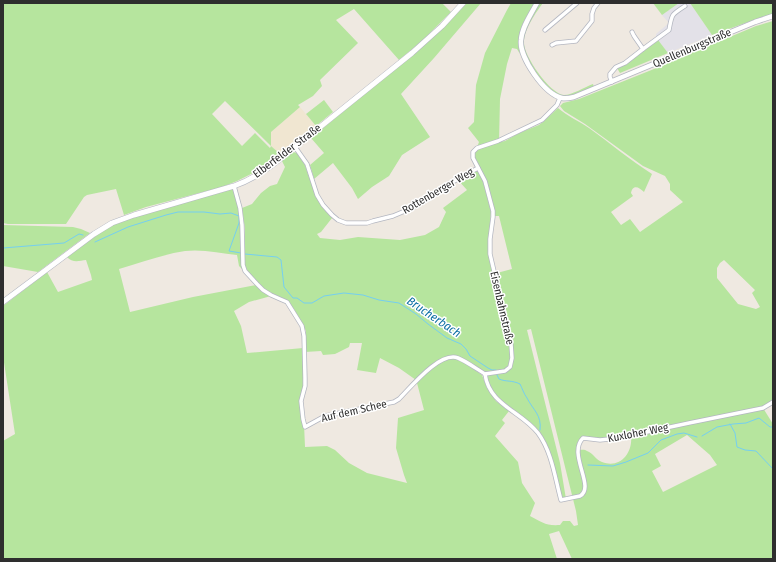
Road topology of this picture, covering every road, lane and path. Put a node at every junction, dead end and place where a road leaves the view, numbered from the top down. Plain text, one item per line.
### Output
1 (463, 3) edge
2 (537, 3) edge
3 (577, 3) edge
4 (598, 3) edge
5 (685, 6) dead end
6 (773, 16) edge
7 (545, 30) dead end
8 (632, 32) dead end
9 (552, 46) dead end
10 (643, 48) junction
11 (612, 82) junction
12 (557, 96) junction
13 (295, 147) junction
14 (478, 168) junction
15 (234, 186) junction
16 (3, 302) edge
17 (485, 374) junction
18 (773, 402) edge

1 - 13 main road, Elberfelder Straße
2 - 12 street
3 - 7 street
4 - 9 street
5 - 10 street, Quellenburgstraße
6 - 11 street, Quellenburgstraße
8 - 10 street, Quellenburgstraße
10 - 11 street, Quellenburgstraße
11 - 12 street, Quellenburgstraße
12 - 14 street, Rottenberger Weg
13 - 14 street, Rottenberger Weg
13 - 15 main road, Elberfelder Straße
14 - 17 street, Eisenbahnstraße
15 - 16 main road, Elberfelder Straße
15 - 17 street, Auf dem Schee
17 - 18 street, Kuxloher Weg

